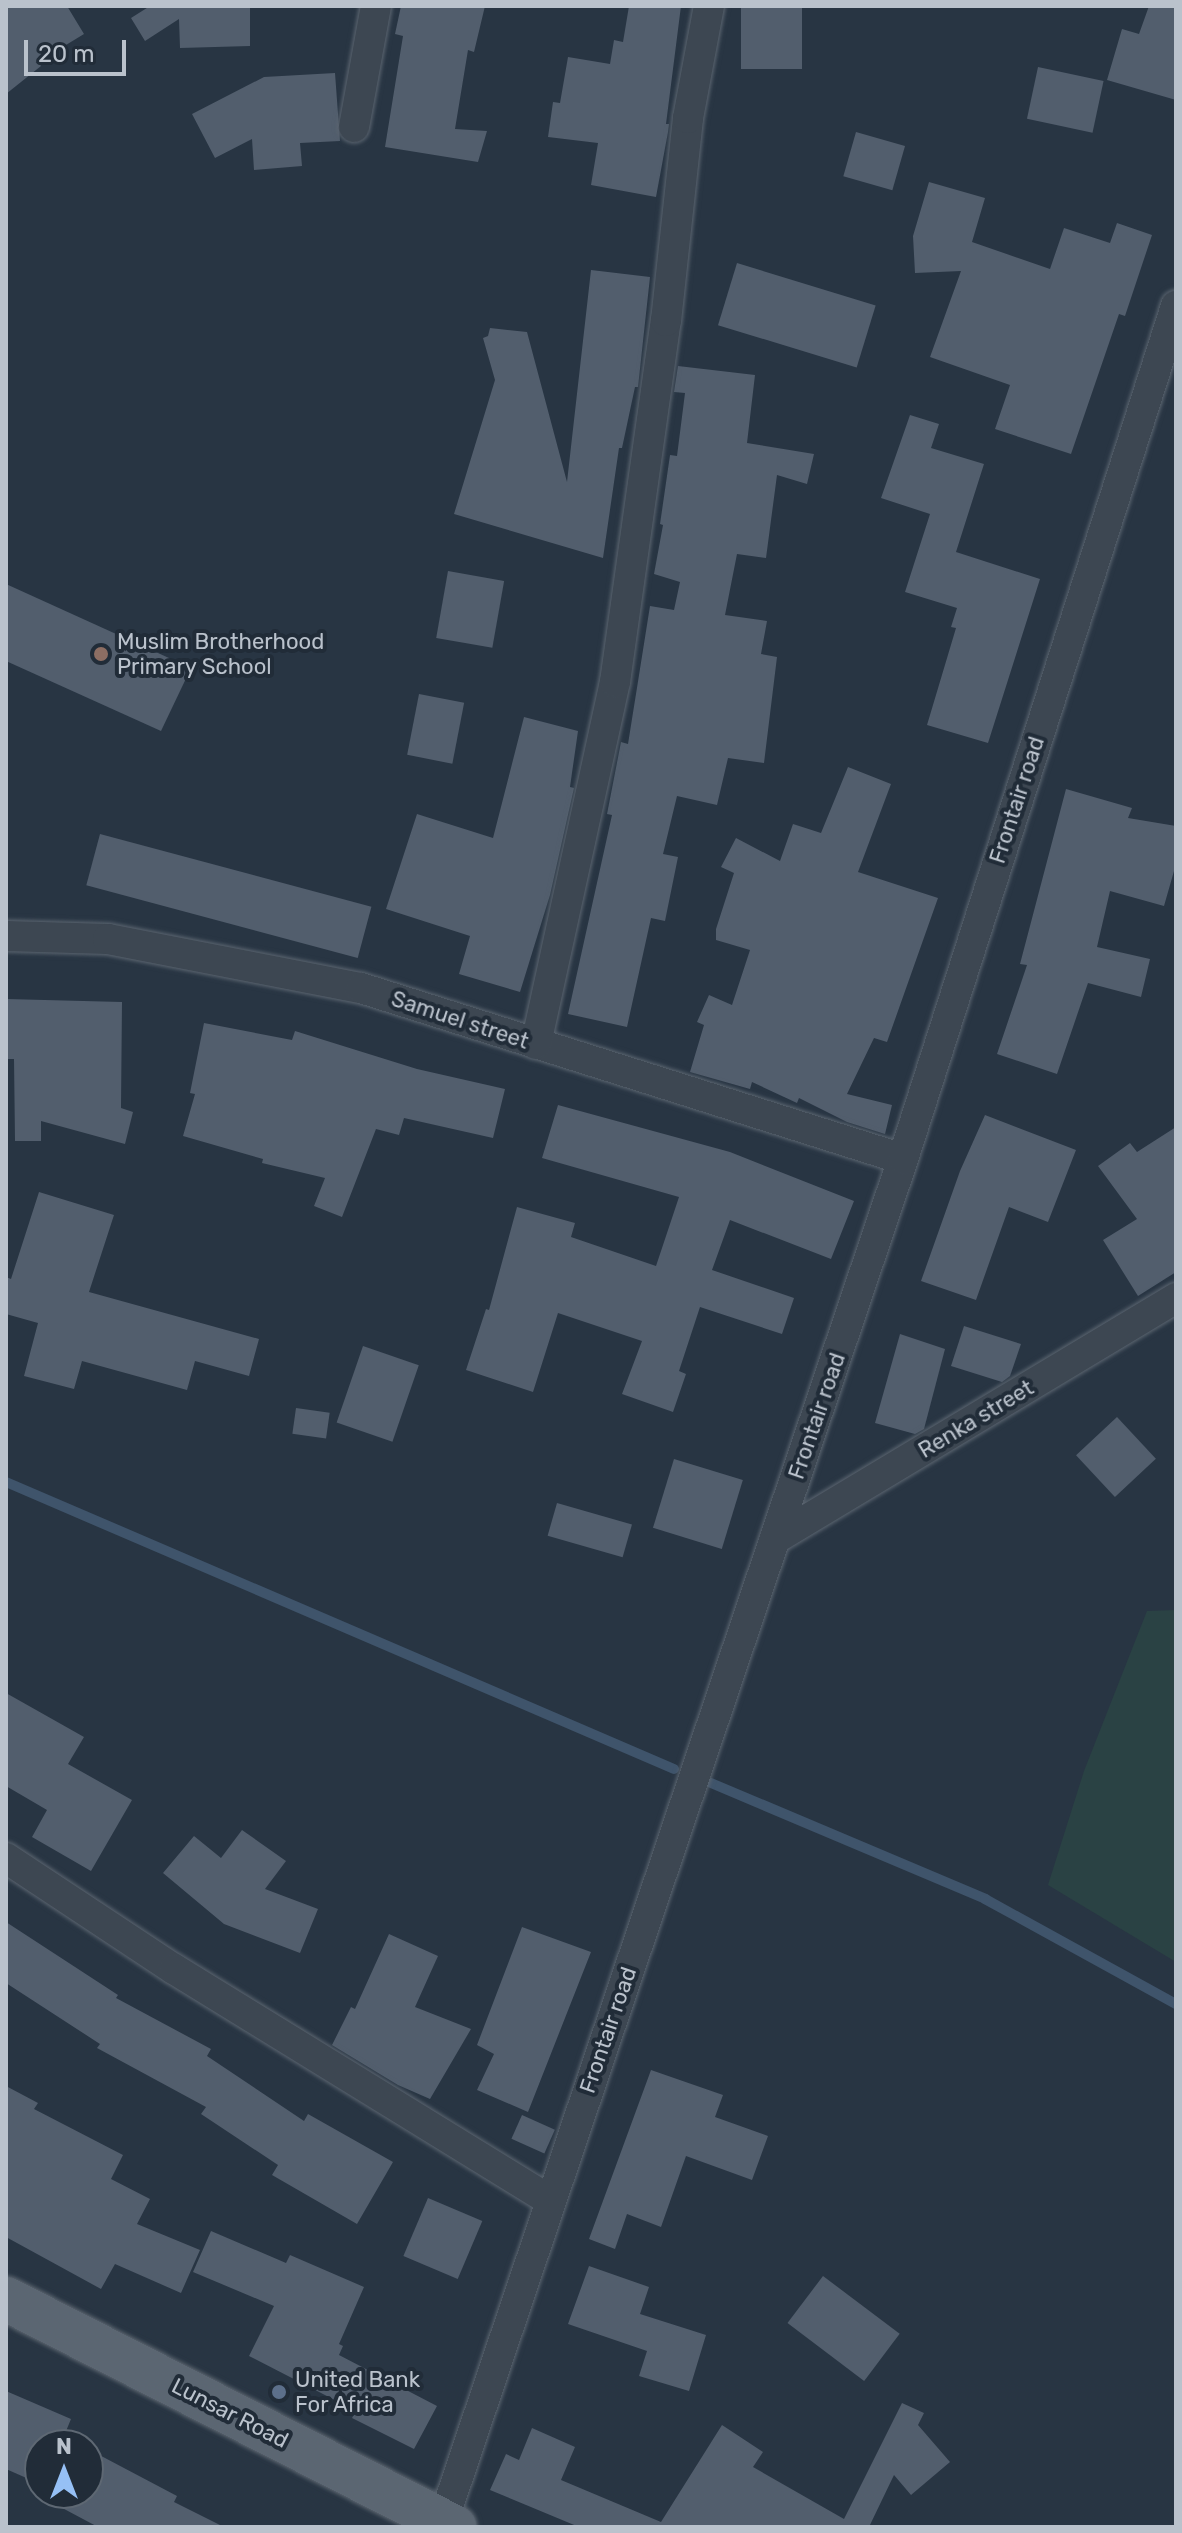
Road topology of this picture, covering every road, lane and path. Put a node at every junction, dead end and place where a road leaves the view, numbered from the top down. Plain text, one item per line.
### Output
1 (376, 6) edge
2 (709, 6) edge
3 (354, 127) dead end
4 (1176, 306) edge
5 (6, 936) edge
6 (536, 1044) junction
7 (903, 1159) junction
8 (1176, 1298) edge
9 (775, 1539) junction
10 (6, 1858) edge
11 (550, 2200) junction
12 (6, 2299) edge
13 (446, 2525) edge

1 - 3 street
2 - 6 street
4 - 7 street, Frontair road
5 - 6 street, Samuel street
6 - 7 street, Samuel street
7 - 9 street, Frontair road
8 - 9 street, Renka street
9 - 11 street, Frontair road
10 - 11 street
11 - 13 street, Frontair road
12 - 13 main road, Lunsar Road

